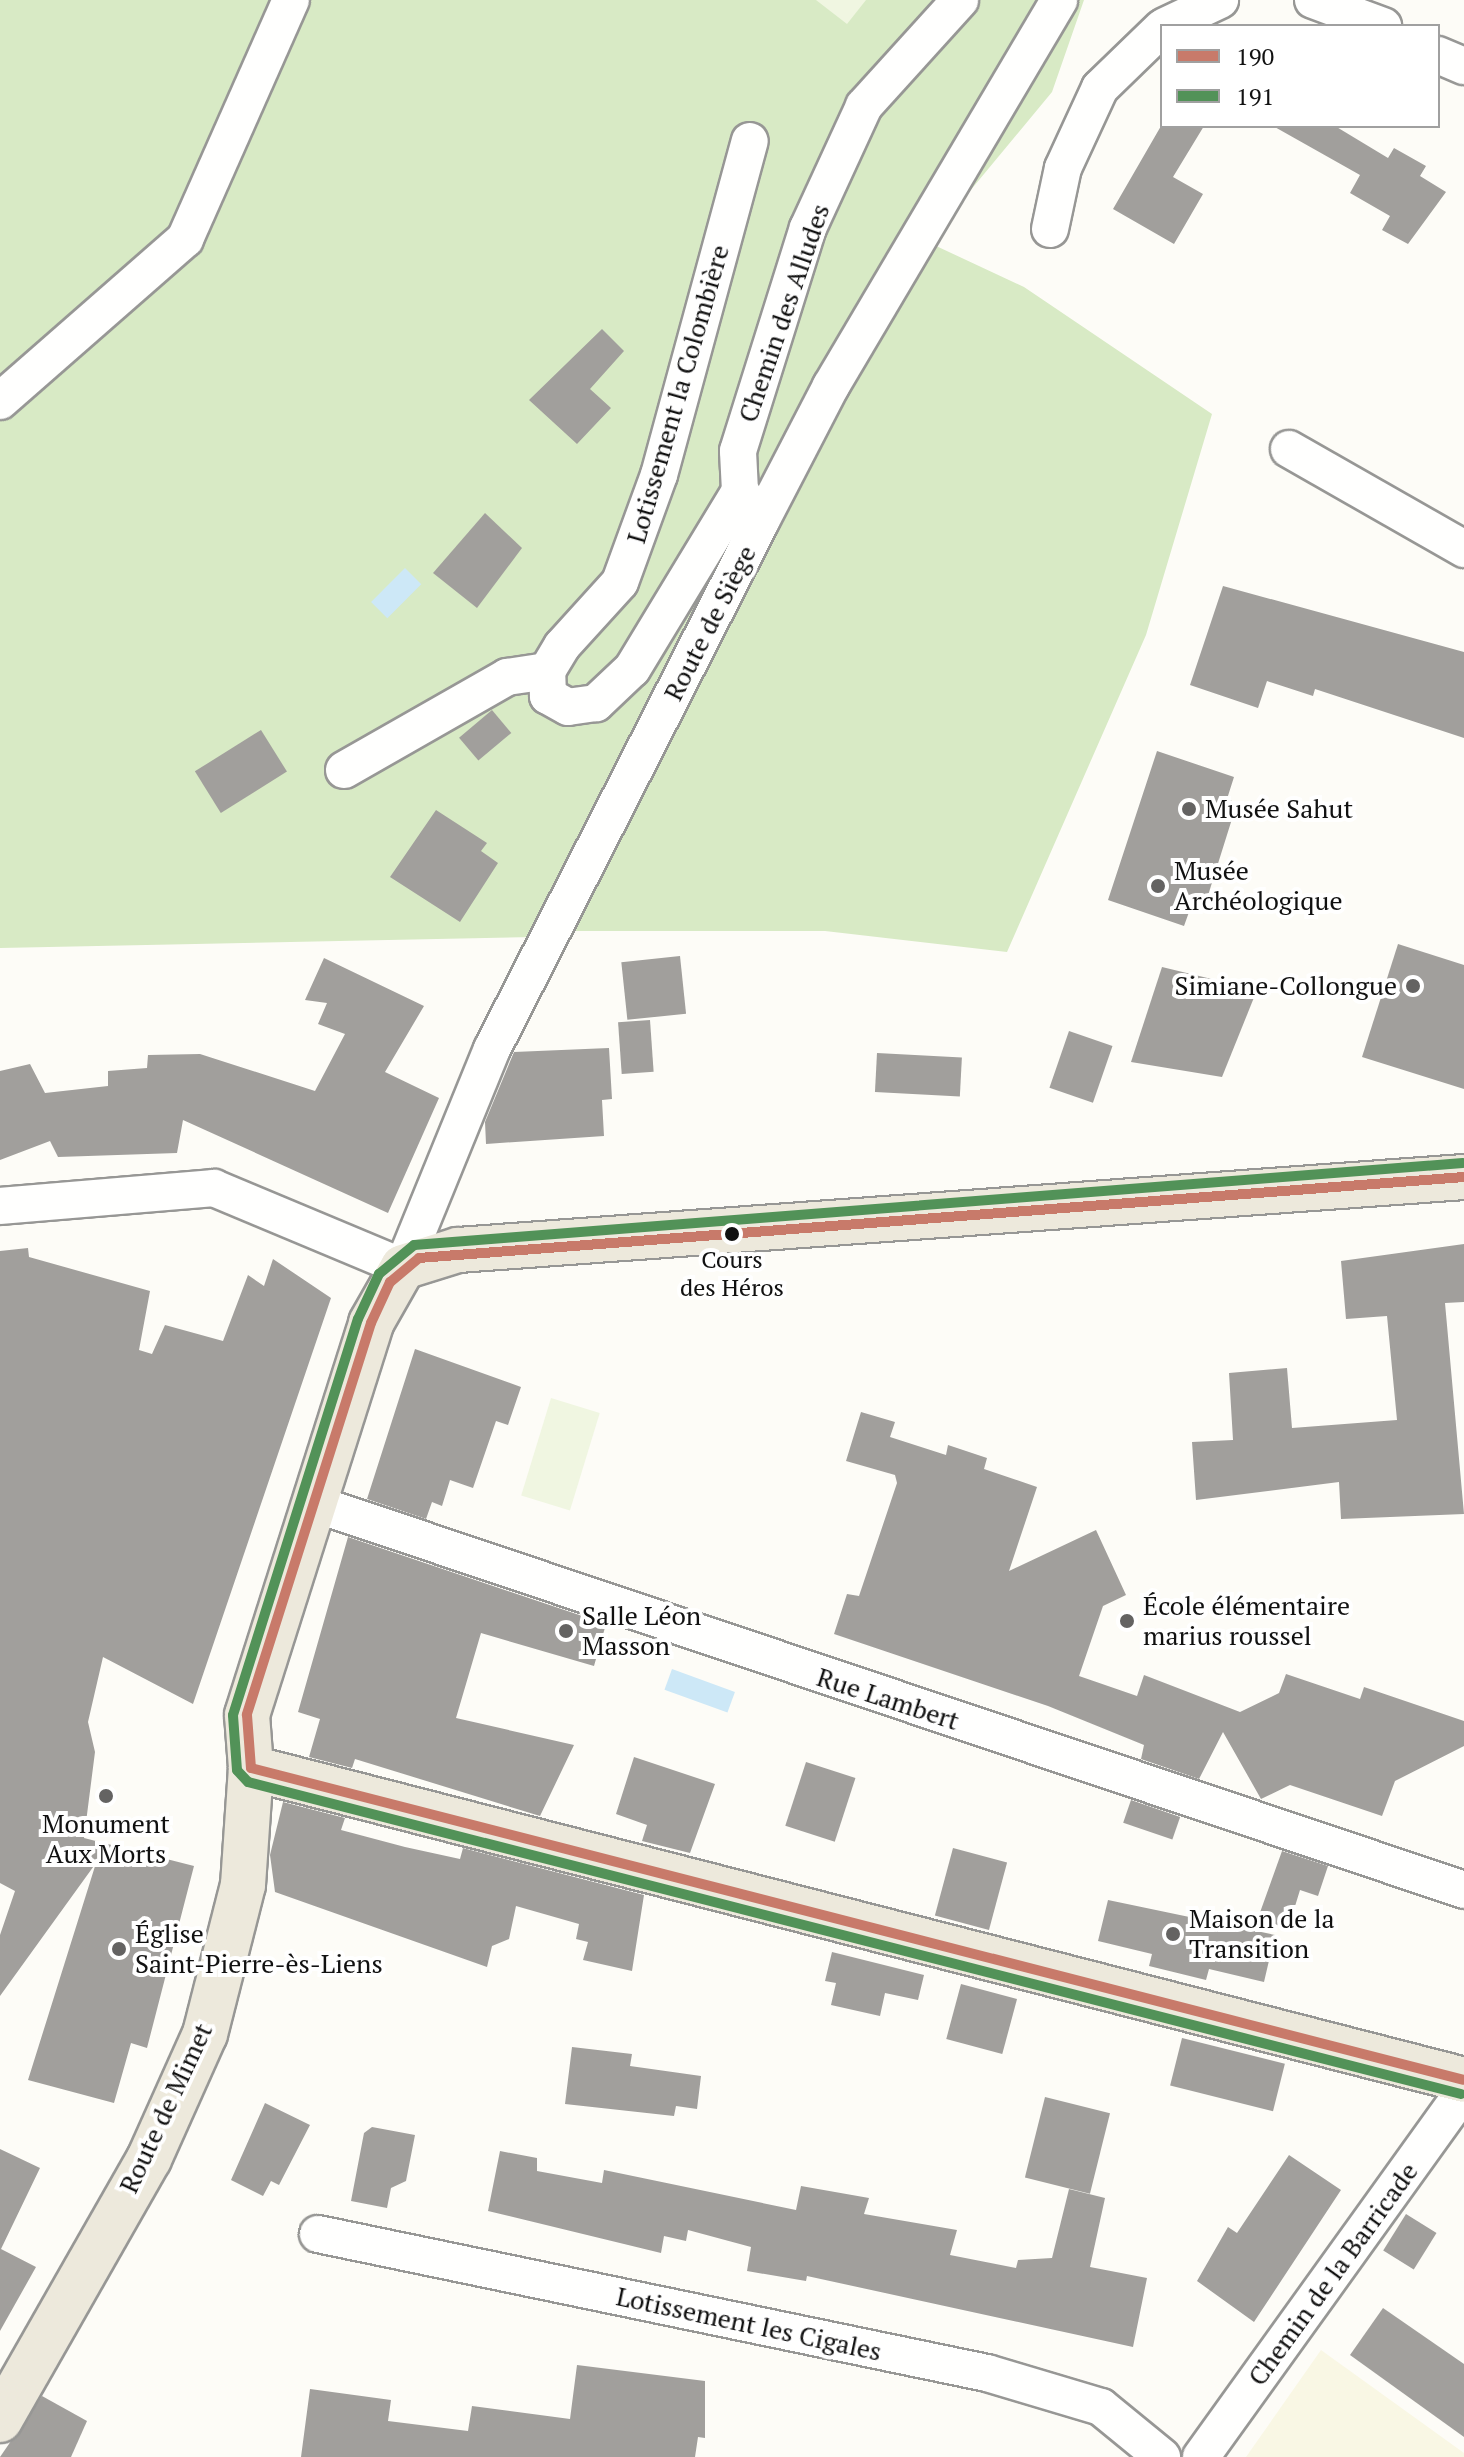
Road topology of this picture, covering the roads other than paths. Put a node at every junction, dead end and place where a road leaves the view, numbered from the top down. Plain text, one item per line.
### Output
1 (291, 0) edge
2 (960, 0) edge
3 (1059, 0) edge
4 (1220, 0) edge
5 (1313, 0) edge
6 (1170, 24) edge
7 (1378, 24) edge
8 (1160, 31) edge
9 (1440, 56) edge
10 (1464, 66) edge
11 (750, 141) dead end
12 (1050, 229) dead end
13 (0, 401) edge
14 (1289, 449) dead end
15 (740, 491) junction
16 (761, 521) junction
17 (1464, 549) edge
18 (547, 671) junction
19 (344, 770) dead end
20 (1464, 1177) edge
21 (0, 1206) edge
22 (403, 1267) junction
23 (313, 1503) junction
24 (251, 1768) junction
25 (1464, 1890) edge
26 (1464, 2080) edge
27 (1464, 2091) edge
28 (318, 2234) dead end
29 (0, 2420) edge
30 (1162, 2457) edge
31 (1201, 2457) edge

1 - 13 street
2 - 15 street, Chemin des Alludes
3 - 16 street, Route de Siège
4 - 6 street
5 - 7 street
8 - 12 street
9 - 10 street
11 - 18 street, Lotissement la Colombière
14 - 17 street
15 - 16 street
15 - 18 street
16 - 22 street, Route de Siège
18 - 19 street
20 - 22 main road
21 - 22 street
22 - 23 main road, Route de Mimet
23 - 24 main road, Route de Mimet
23 - 25 street, Rue Lambert
24 - 26 main road
24 - 29 main road, Route de Mimet
27 - 31 street, Chemin de la Barricade
28 - 30 street, Lotissement les Cigales

